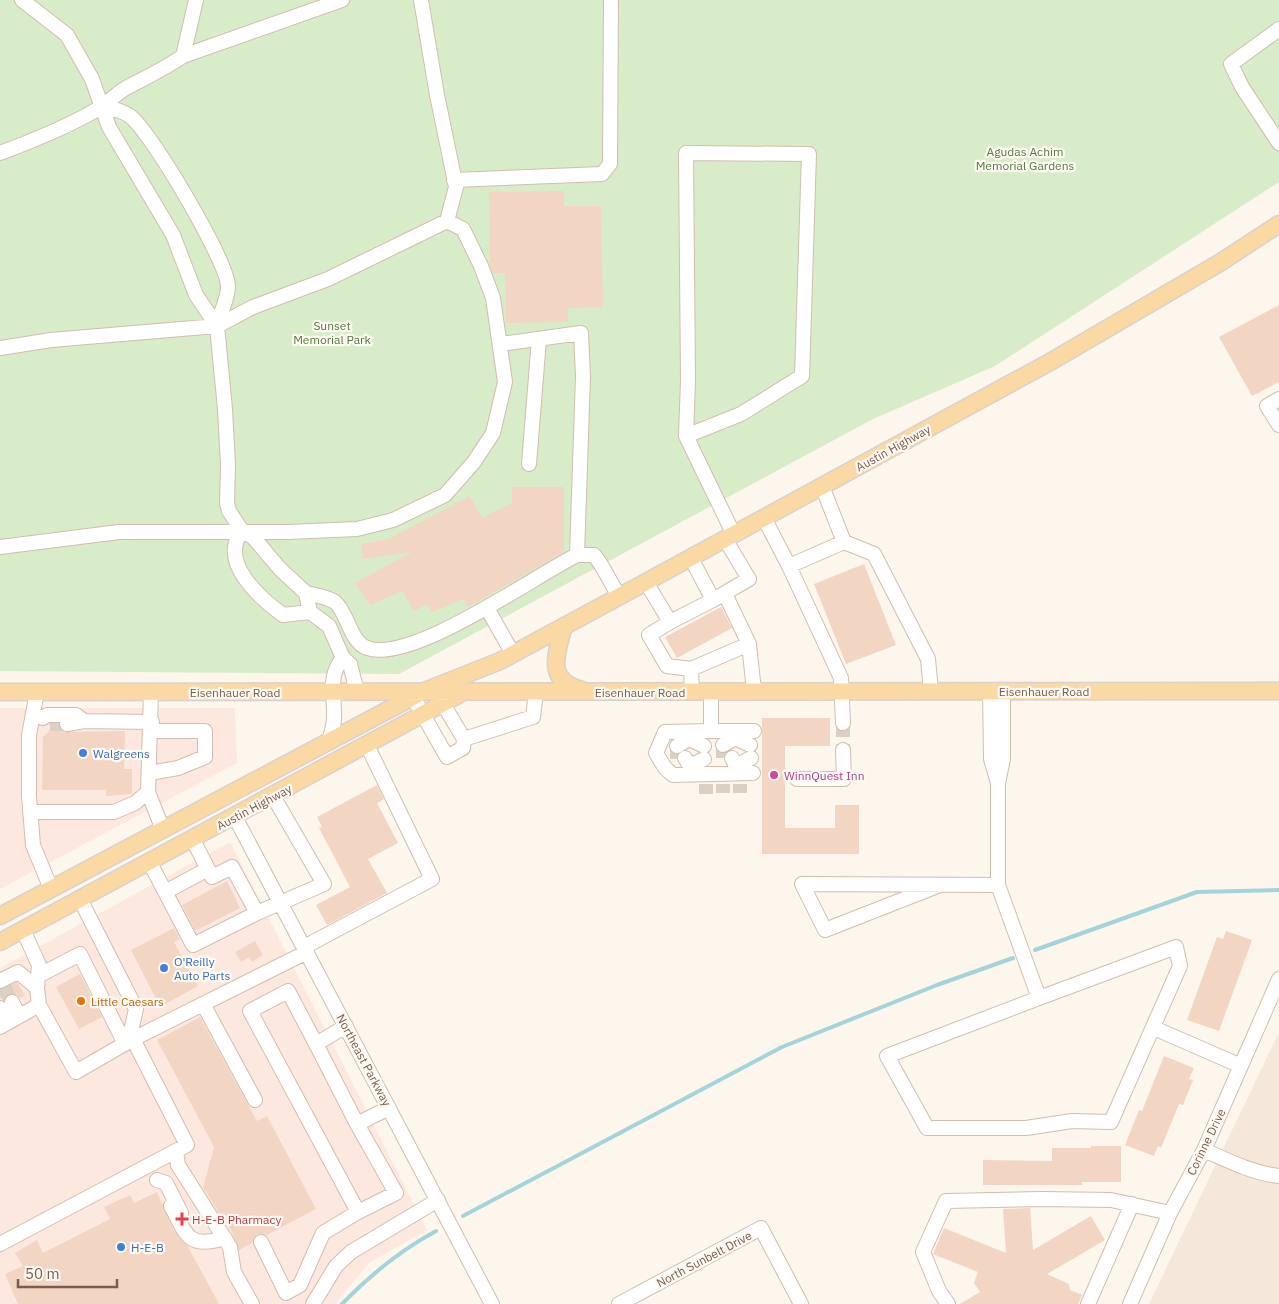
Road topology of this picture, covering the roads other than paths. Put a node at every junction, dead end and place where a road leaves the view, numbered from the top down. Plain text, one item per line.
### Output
1 (22, 0) edge
2 (196, 0) edge
3 (342, 0) edge
4 (422, 0) edge
5 (611, 0) edge
6 (1279, 29) edge
7 (183, 56) junction
8 (103, 106) junction
9 (1279, 143) edge
10 (0, 153) edge
11 (454, 180) junction
12 (447, 220) junction
13 (1279, 224) edge
14 (217, 326) junction
15 (539, 339) junction
16 (501, 344) junction
17 (0, 348) edge
18 (1279, 400) edge
19 (1279, 425) edge
20 (686, 436) junction
21 (529, 464) dead end
22 (822, 486) junction
23 (764, 518) junction
24 (242, 531) junction
25 (729, 537) junction
26 (844, 542) junction
27 (0, 547) edge
28 (577, 556) junction
29 (690, 558) junction
30 (790, 566) junction
31 (646, 582) junction
32 (306, 593) junction
33 (620, 597) junction
34 (719, 597) junction
35 (487, 608) junction
36 (310, 612) junction
37 (670, 622) junction
38 (564, 626) junction
39 (749, 644) junction
40 (506, 657) junction
41 (343, 658) junction
42 (692, 669) junction
43 (996, 690) junction
44 (931, 691) junction
45 (1279, 691) edge
46 (0, 692) edge
47 (37, 692) junction
48 (151, 692) junction
49 (331, 692) junction
50 (356, 692) junction
51 (464, 692) junction
52 (536, 692) junction
53 (586, 692) junction
54 (692, 692) junction
55 (711, 692) junction
56 (754, 692) junction
57 (842, 692) junction
58 (417, 695) junction
59 (443, 704) junction
60 (423, 714) junction
61 (42, 719) junction
62 (84, 721) junction
63 (843, 723) tunnel mouth
64 (67, 724) tunnel mouth
65 (152, 726) junction
66 (711, 731) junction
67 (754, 731) dead end
68 (464, 739) junction
69 (330, 741) junction
70 (367, 745) junction
71 (844, 750) tunnel mouth
72 (736, 759) junction
73 (149, 773) junction
74 (796, 779) dead end
75 (148, 792) junction
76 (273, 796) junction
77 (30, 812) junction
78 (235, 817) junction
79 (163, 830) junction
80 (193, 840) junction
81 (150, 863) junction
82 (208, 869) junction
83 (998, 884) junction
84 (940, 885) junction
85 (51, 889) junction
86 (165, 892) junction
87 (80, 899) junction
88 (281, 904) junction
89 (257, 913) junction
90 (0, 916) edge
91 (23, 930) junction
92 (0, 942) edge
93 (305, 950) junction
94 (1279, 979) edge
95 (38, 982) junction
96 (2, 983) edge
97 (1039, 998) junction
98 (203, 1004) junction
99 (6, 1005) tunnel mouth
100 (40, 1005) junction
101 (9, 1022) edge
102 (346, 1026) junction
103 (1154, 1028) junction
104 (129, 1042) junction
105 (316, 1044) junction
106 (1241, 1066) junction
107 (255, 1100) dead end
108 (389, 1108) junction
109 (357, 1124) junction
110 (1204, 1150) junction
111 (176, 1152) junction
112 (150, 1166) junction
113 (1279, 1176) edge
114 (438, 1200) junction
115 (1132, 1204) junction
116 (171, 1206) dead end
117 (358, 1212) junction
118 (1170, 1213) junction
119 (179, 1221) junction
120 (225, 1238) junction
121 (261, 1242) dead end
122 (0, 1244) edge
123 (252, 1304) edge
124 (313, 1304) edge
125 (492, 1304) edge
126 (619, 1304) edge
127 (801, 1304) edge
128 (948, 1304) edge
129 (1088, 1304) edge
130 (1130, 1304) edge

1 - 8 street
2 - 7 street
3 - 7 street
4 - 11 street
5 - 11 street
6 - 9 street
7 - 8 street
8 - 10 street
8 - 14 street
8 - 14 street
11 - 12 street
12 - 14 street
12 - 16 street
13 - 22 main road, Austin Highway
14 - 17 street
14 - 24 street
15 - 16 street
15 - 21 street
15 - 28 street
16 - 24 street
18 - 19 street
20 - 20 street
20 - 25 street
22 - 23 main road, Austin Highway
22 - 26 street
23 - 25 main road, Austin Highway
23 - 30 street
24 - 27 street
24 - 32 street
24 - 36 street
25 - 29 main road, Austin Highway
25 - 34 street
26 - 30 street
26 - 44 street
28 - 33 street
28 - 35 street
29 - 31 main road, Austin Highway
29 - 34 street
30 - 57 street
31 - 33 main road, Austin Highway
31 - 37 street
32 - 35 street
32 - 36 street
33 - 38 main road, Austin Highway
34 - 37 street
34 - 39 street
35 - 40 street
36 - 41 street
37 - 42 street
38 - 40 main road, Austin Highway
38 - 53 main road
39 - 42 street
39 - 56 street
40 - 51 main road, Austin Highway
40 - 58 main road, Austin Highway
41 - 49 street
41 - 50 street
42 - 54 street
43 - 44 main road, Eisenhauer Road
43 - 45 main road, Eisenhauer Road
43 - 83 street
44 - 57 main road, Eisenhauer Road
46 - 47 main road, Eisenhauer Road
47 - 48 main road, Eisenhauer Road
47 - 61 street
48 - 49 main road, Eisenhauer Road
48 - 65 street
49 - 50 main road, Eisenhauer Road
49 - 69 street
50 - 58 main road, Eisenhauer Road
51 - 52 main road, Eisenhauer Road
51 - 58 main road, Eisenhauer Road
51 - 59 main road, Austin Highway
52 - 53 main road, Eisenhauer Road
52 - 68 street
53 - 54 main road, Eisenhauer Road
54 - 55 main road, Eisenhauer Road
55 - 56 main road, Eisenhauer Road
55 - 66 street
56 - 57 main road, Eisenhauer Road
57 - 63 street
58 - 60 street
58 - 69 main road, Austin Highway
59 - 60 main road, Austin Highway
59 - 68 street
60 - 68 street
60 - 70 main road, Austin Highway
61 - 62 street
61 - 77 street
62 - 64 street
62 - 65 street
65 - 73 street
65 - 73 street
66 - 72 street
66 - 72 street
67 - 72 street
69 - 79 main road, Austin Highway
70 - 76 main road, Austin Highway
70 - 93 street
71 - 74 street
73 - 75 street
75 - 77 street
75 - 79 street
76 - 78 main road, Austin Highway
76 - 88 street
77 - 85 street
78 - 80 main road, Austin Highway
78 - 88 street, Northeast Parkway
79 - 85 main road, Austin Highway
80 - 81 main road, Austin Highway
80 - 82 street
81 - 86 street
81 - 87 main road, Austin Highway
82 - 86 street
82 - 89 street
83 - 84 street
83 - 97 street
84 - 84 street
85 - 90 main road, Austin Highway
86 - 89 street
87 - 91 main road, Austin Highway
87 - 104 street
88 - 89 street
88 - 93 street, Northeast Parkway
91 - 92 main road, Austin Highway
91 - 95 street
93 - 98 street
93 - 102 street, Northeast Parkway
94 - 106 street, Corinne Drive
95 - 96 street
95 - 100 street
95 - 104 street
97 - 103 street
97 - 103 street
98 - 104 street
98 - 107 street
99 - 101 street
100 - 101 street
100 - 104 street
102 - 105 street
102 - 108 street, Northeast Parkway
103 - 106 street
104 - 111 street
105 - 109 street
105 - 117 street
106 - 110 street, Corinne Drive
108 - 109 street
108 - 114 street, Northeast Parkway
109 - 117 street
110 - 113 street
110 - 118 street, Corinne Drive
111 - 112 street
111 - 120 street
112 - 119 street
112 - 122 street
114 - 124 street
114 - 125 street, Northeast Parkway
115 - 118 street
115 - 128 street
115 - 129 street
116 - 119 street
117 - 121 street
118 - 130 street, Corinne Drive
119 - 120 street
120 - 123 street
126 - 127 street, North Sunbelt Drive

